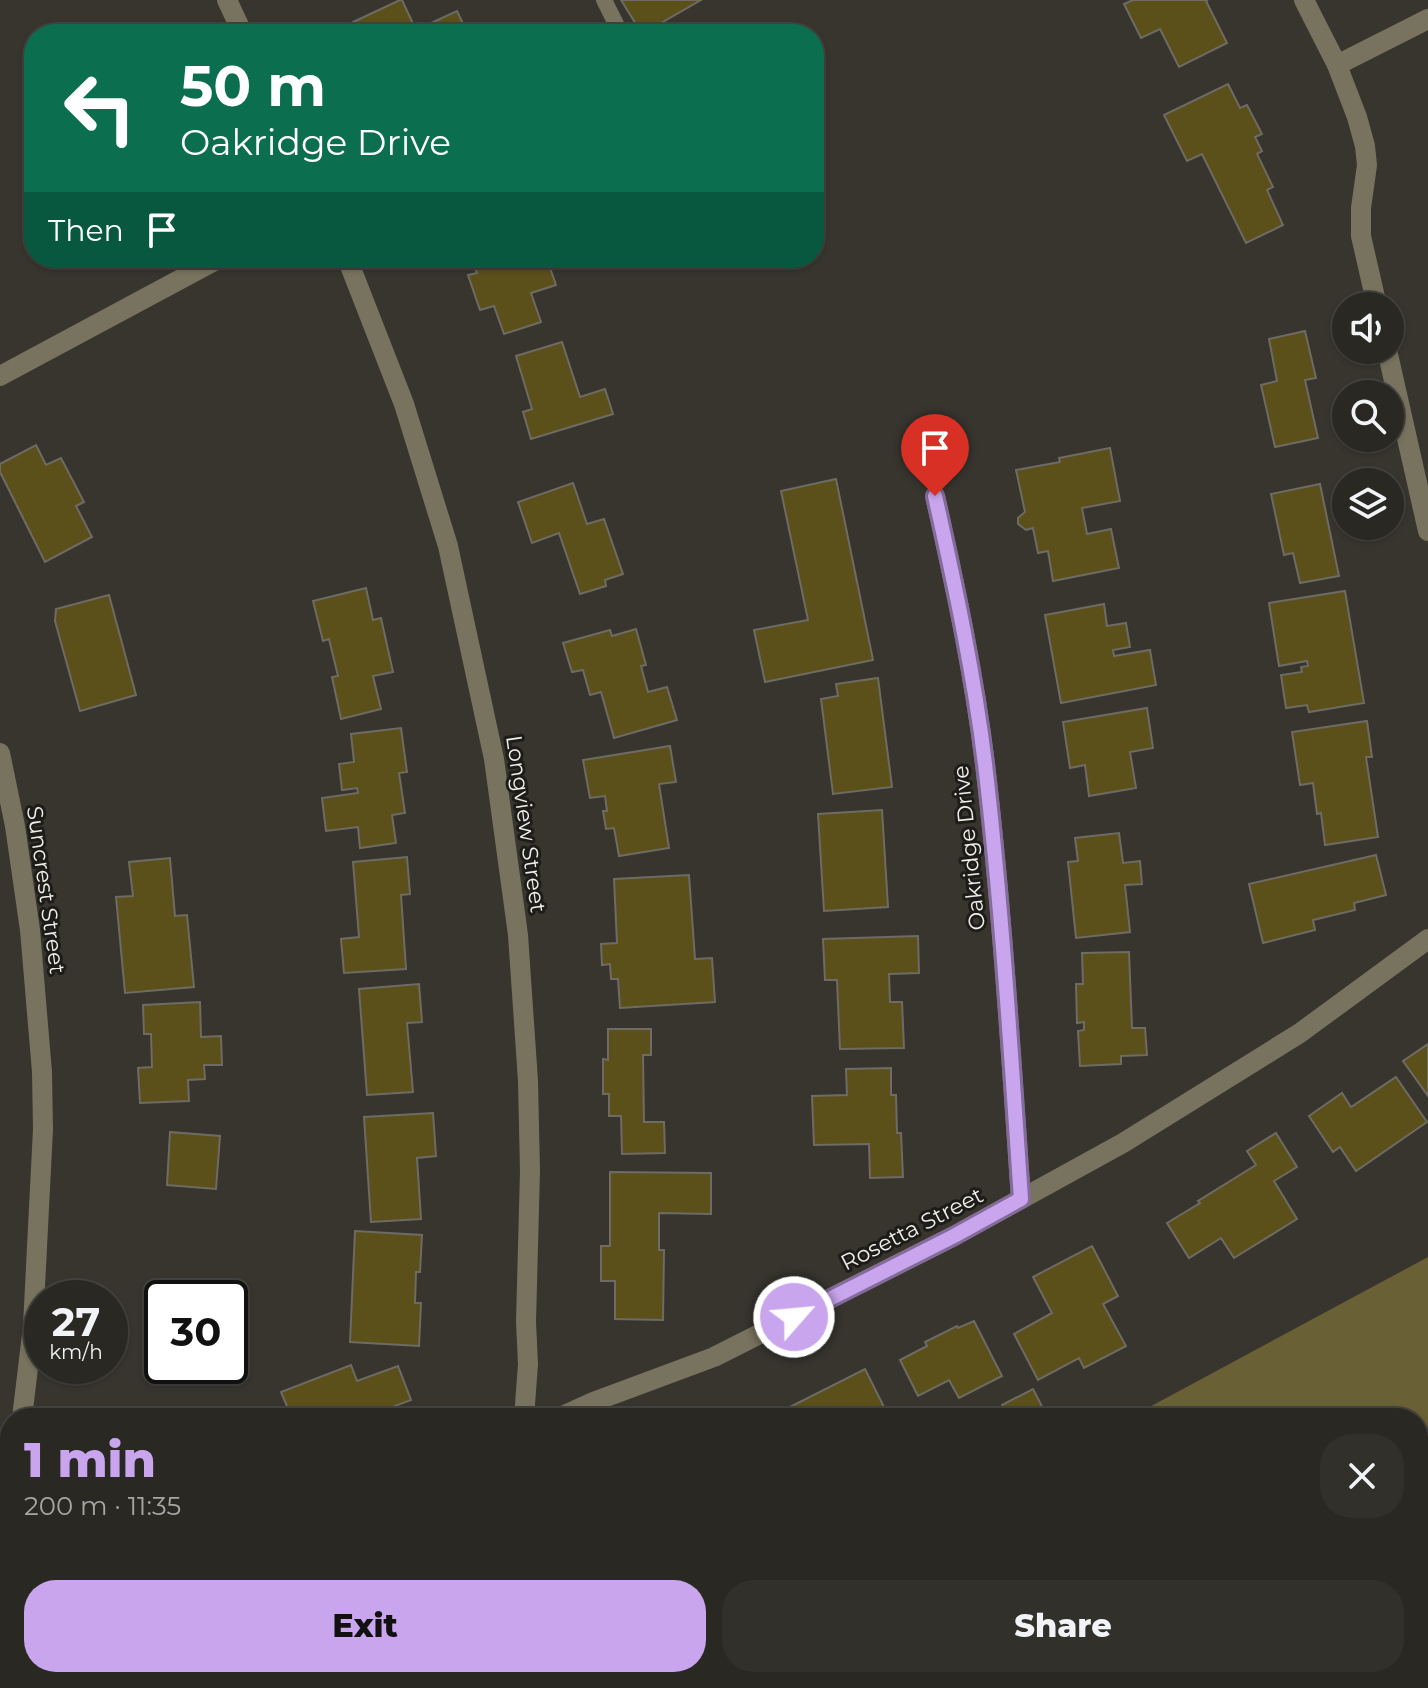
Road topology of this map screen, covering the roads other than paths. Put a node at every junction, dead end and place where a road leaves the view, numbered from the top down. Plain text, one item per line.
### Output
1 (227, 0) edge
2 (604, 0) edge
3 (1304, 0) edge
4 (1428, 19) edge
5 (238, 24) edge
6 (616, 24) edge
7 (1337, 65) junction
8 (201, 268) edge
9 (351, 268) edge
10 (1374, 292) edge
11 (1390, 364) edge
12 (0, 376) edge
13 (935, 496) dead end
14 (1428, 531) edge
15 (0, 753) edge
16 (1428, 939) edge
17 (1021, 1199) junction
18 (23, 1408) edge
19 (525, 1408) edge
20 (580, 1408) edge

1 - 5 street
2 - 6 lane
3 - 7 street
4 - 7 street
7 - 10 street
8 - 12 street
9 - 19 street, Longview Street
11 - 14 street
13 - 17 street, Oakridge Drive
15 - 18 street, Suncrest Street
16 - 17 street, Rosetta Street
17 - 20 street, Rosetta Street

